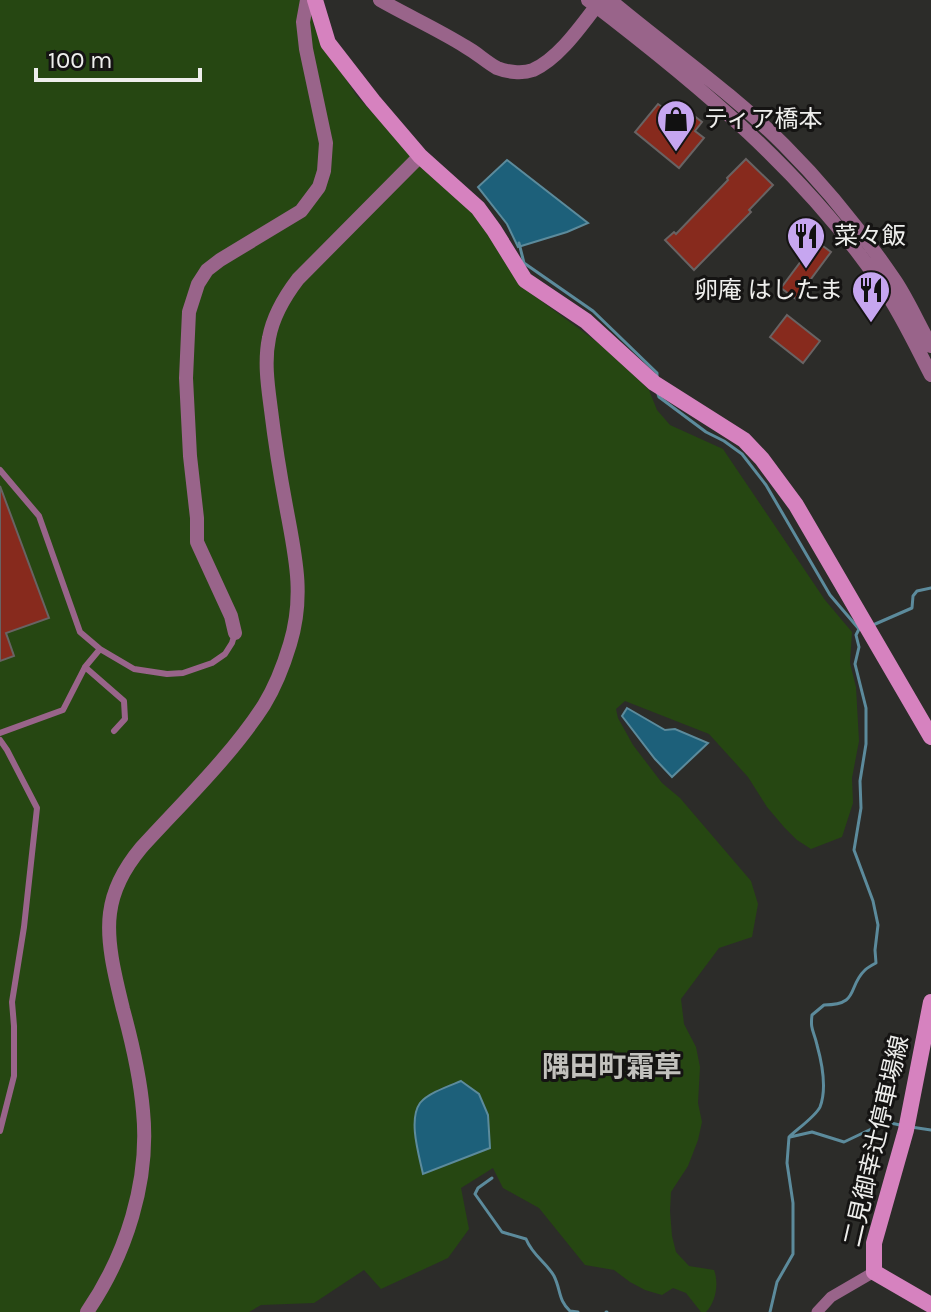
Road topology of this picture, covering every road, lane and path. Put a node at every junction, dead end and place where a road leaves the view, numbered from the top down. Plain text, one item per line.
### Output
1 (307, 0) edge
2 (315, 0) edge
3 (380, 0) edge
4 (599, 1) edge
5 (420, 156) junction
6 (931, 346) edge
7 (931, 375) edge
8 (0, 470) edge
9 (235, 633) joint
10 (100, 649) junction
11 (85, 667) junction
12 (114, 731) dead end
13 (0, 733) edge
14 (931, 737) edge
15 (0, 740) edge
16 (931, 1003) edge
17 (0, 1131) edge
18 (874, 1272) junction
19 (931, 1305) edge
20 (87, 1312) edge
21 (817, 1312) edge

1 - 9 street
2 - 5 main road
3 - 4 street
4 - 6 street
4 - 7 street
5 - 14 main road
5 - 20 street
8 - 10 lane
9 - 10 lane
10 - 11 lane
11 - 12 lane
11 - 13 lane
15 - 17 lane
16 - 18 main road, 二見御幸辻停車場線
18 - 19 main road, 二見御幸辻停車場線
18 - 21 street

